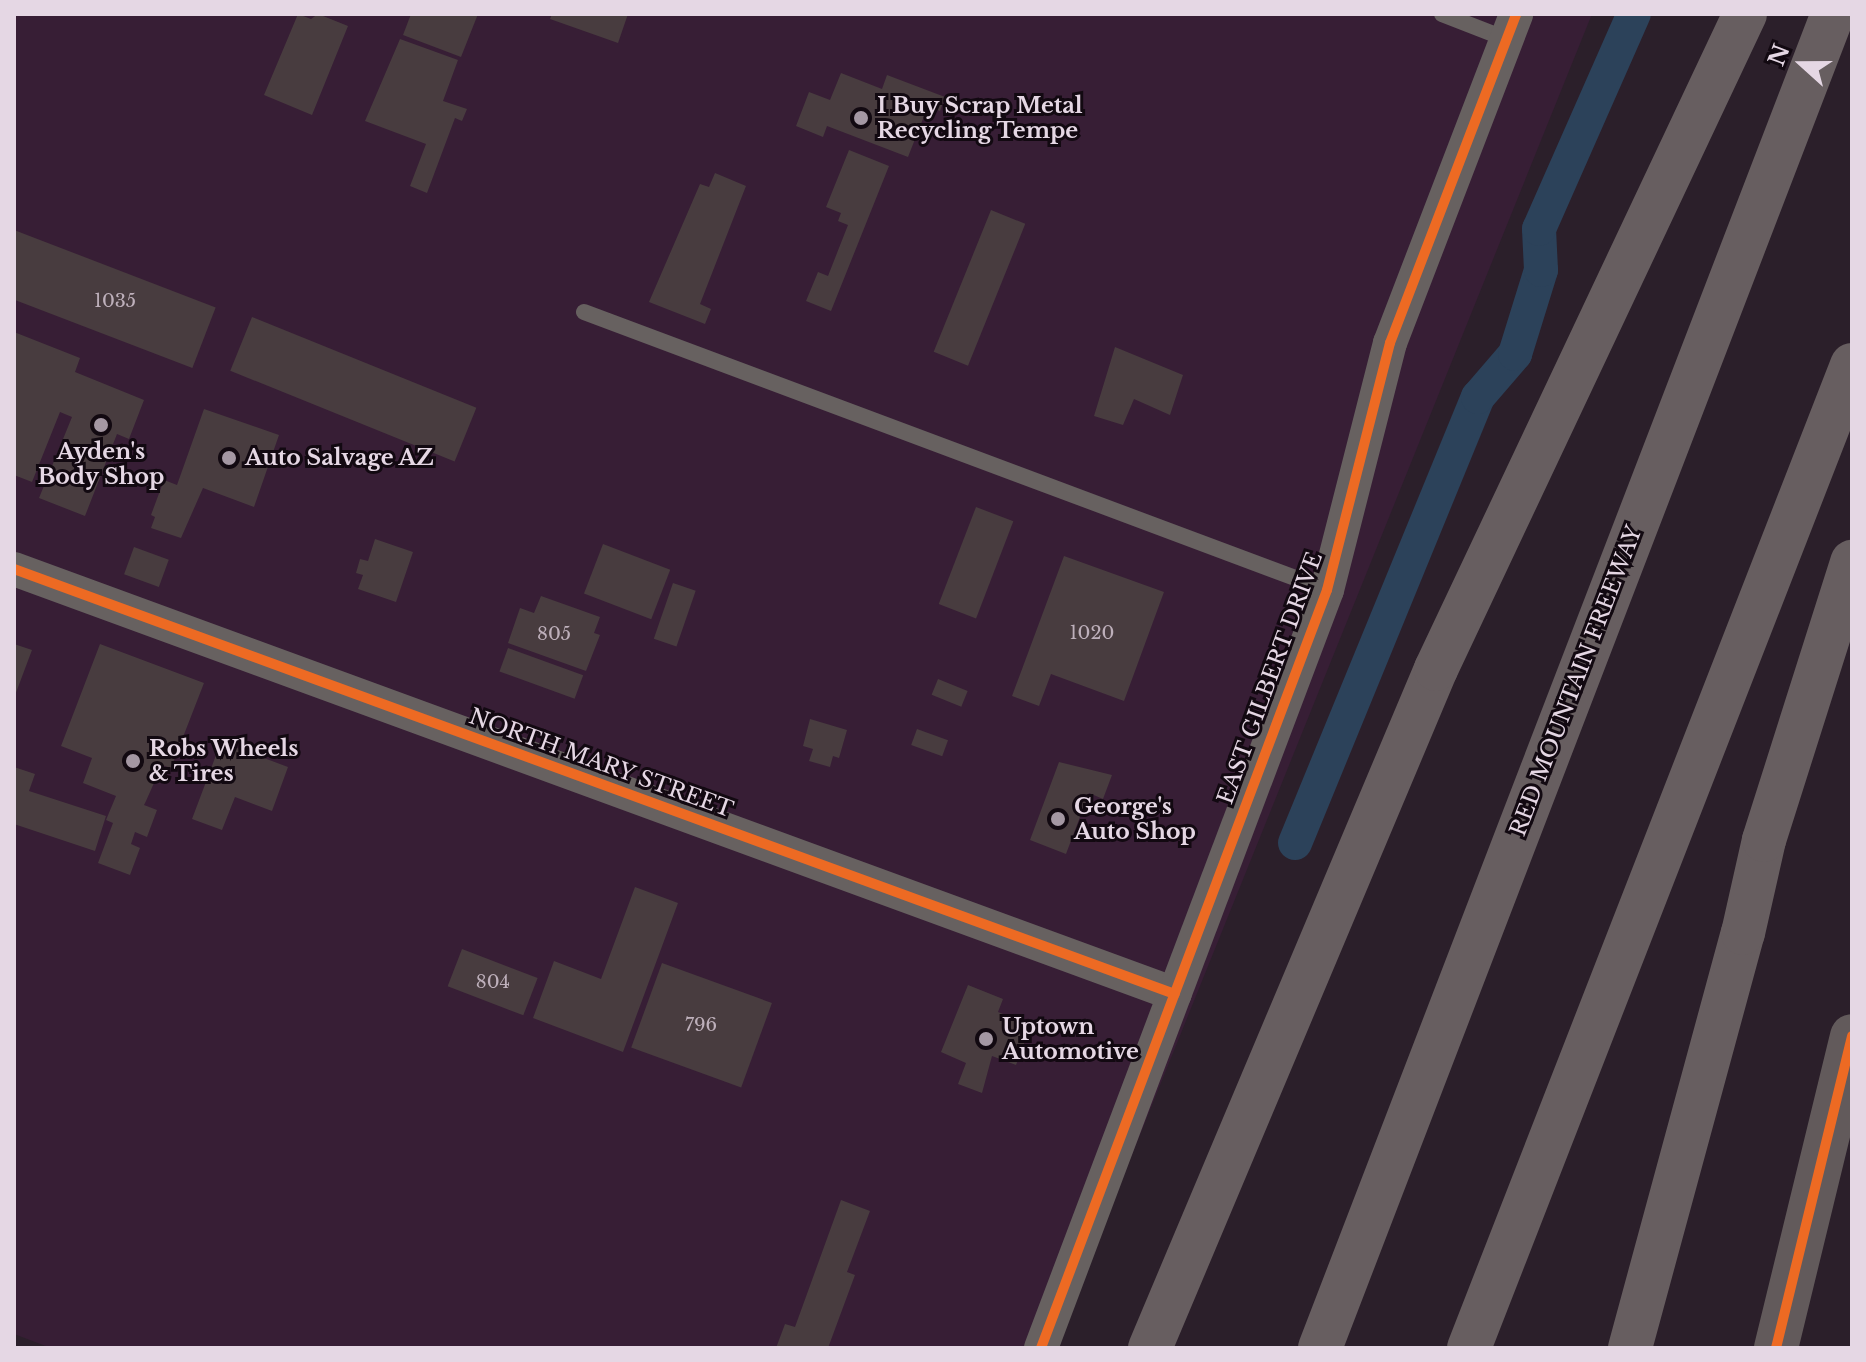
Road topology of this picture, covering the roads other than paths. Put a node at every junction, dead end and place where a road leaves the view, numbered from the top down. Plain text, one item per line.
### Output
1 (1442, 14) edge
2 (1745, 14) edge
3 (1833, 14) edge
4 (1511, 26) edge
5 (584, 312) dead end
6 (1852, 365) edge
7 (1852, 562) edge
8 (14, 569) edge
9 (1327, 590) junction
10 (1175, 994) junction
11 (1852, 1036) edge
12 (1041, 1348) edge
13 (1150, 1348) edge
14 (1320, 1348) edge
15 (1469, 1348) edge
16 (1630, 1348) edge
17 (1776, 1348) edge

1 - 4 lane
2 - 13 highway
3 - 14 highway, RED MOUNTAIN FREEWAY
4 - 9 street, EAST GILBERT DRIVE
5 - 9 lane
6 - 15 highway
7 - 16 highway
8 - 10 street, NORTH MARY STREET
9 - 10 street, EAST GILBERT DRIVE
10 - 12 street, EAST GILBERT DRIVE
11 - 17 street

